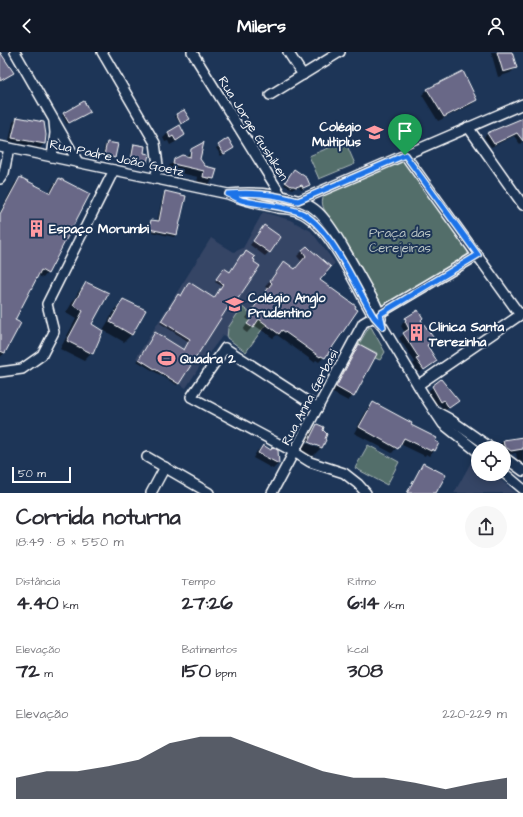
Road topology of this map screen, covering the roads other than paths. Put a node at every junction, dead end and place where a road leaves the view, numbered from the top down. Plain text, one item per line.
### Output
1 (15, 52) edge
2 (102, 52) edge
3 (192, 52) edge
4 (288, 52) edge
5 (340, 52) edge
6 (303, 75) junction
7 (270, 95) dead end
8 (523, 104) edge
9 (54, 120) junction
10 (468, 127) junction
11 (4, 147) edge
12 (405, 155) junction
13 (52, 157) junction
14 (78, 162) junction
15 (114, 170) junction
16 (0, 179) edge
17 (155, 179) junction
18 (228, 194) junction
19 (282, 197) junction
20 (298, 201) junction
21 (523, 205) edge
22 (478, 255) junction
23 (522, 314) edge
24 (377, 315) junction
25 (0, 372) edge
26 (418, 385) junction
27 (318, 408) junction
28 (434, 410) junction
29 (481, 441) edge
30 (471, 446) edge
31 (294, 452) junction
32 (147, 457) dead end
33 (511, 462) edge
34 (165, 467) junction
35 (523, 471) edge
36 (511, 479) edge
37 (523, 489) edge
38 (150, 493) edge
39 (209, 493) edge
40 (272, 493) edge
41 (366, 493) edge

1 - 9 street
2 - 17 street
3 - 19 street, Rua Jorge Gushiken
4 - 6 street
5 - 6 street
6 - 7 street
8 - 10 street
9 - 13 street
9 - 14 street
10 - 12 street
10 - 21 street
11 - 13 street, Rua Padre João Goetz
11 - 16 street
12 - 20 street
12 - 22 street
13 - 14 street, Rua Padre João Goetz
14 - 15 street, Rua Padre João Goetz
15 - 17 street, Rua Padre João Goetz
15 - 25 street
17 - 18 street, Rua Padre João Goetz
18 - 19 street, Rua Padre João Goetz
18 - 24 street, Rua Padre João Goetz
19 - 20 street, Rua Padre João Goetz
20 - 24 street, Rua Padre João Goetz
22 - 23 street
22 - 24 street, Rua Anna Gerbasi
23 - 26 street
24 - 26 street
24 - 27 street, Rua Anna Gerbasi
26 - 28 street
27 - 31 street, Rua Anna Gerbasi
27 - 31 street
28 - 29 street
28 - 30 street
31 - 40 street, Rua Anna Gerbasi
31 - 41 street
32 - 34 street
33 - 35 street
34 - 38 street
34 - 39 street
36 - 37 street

